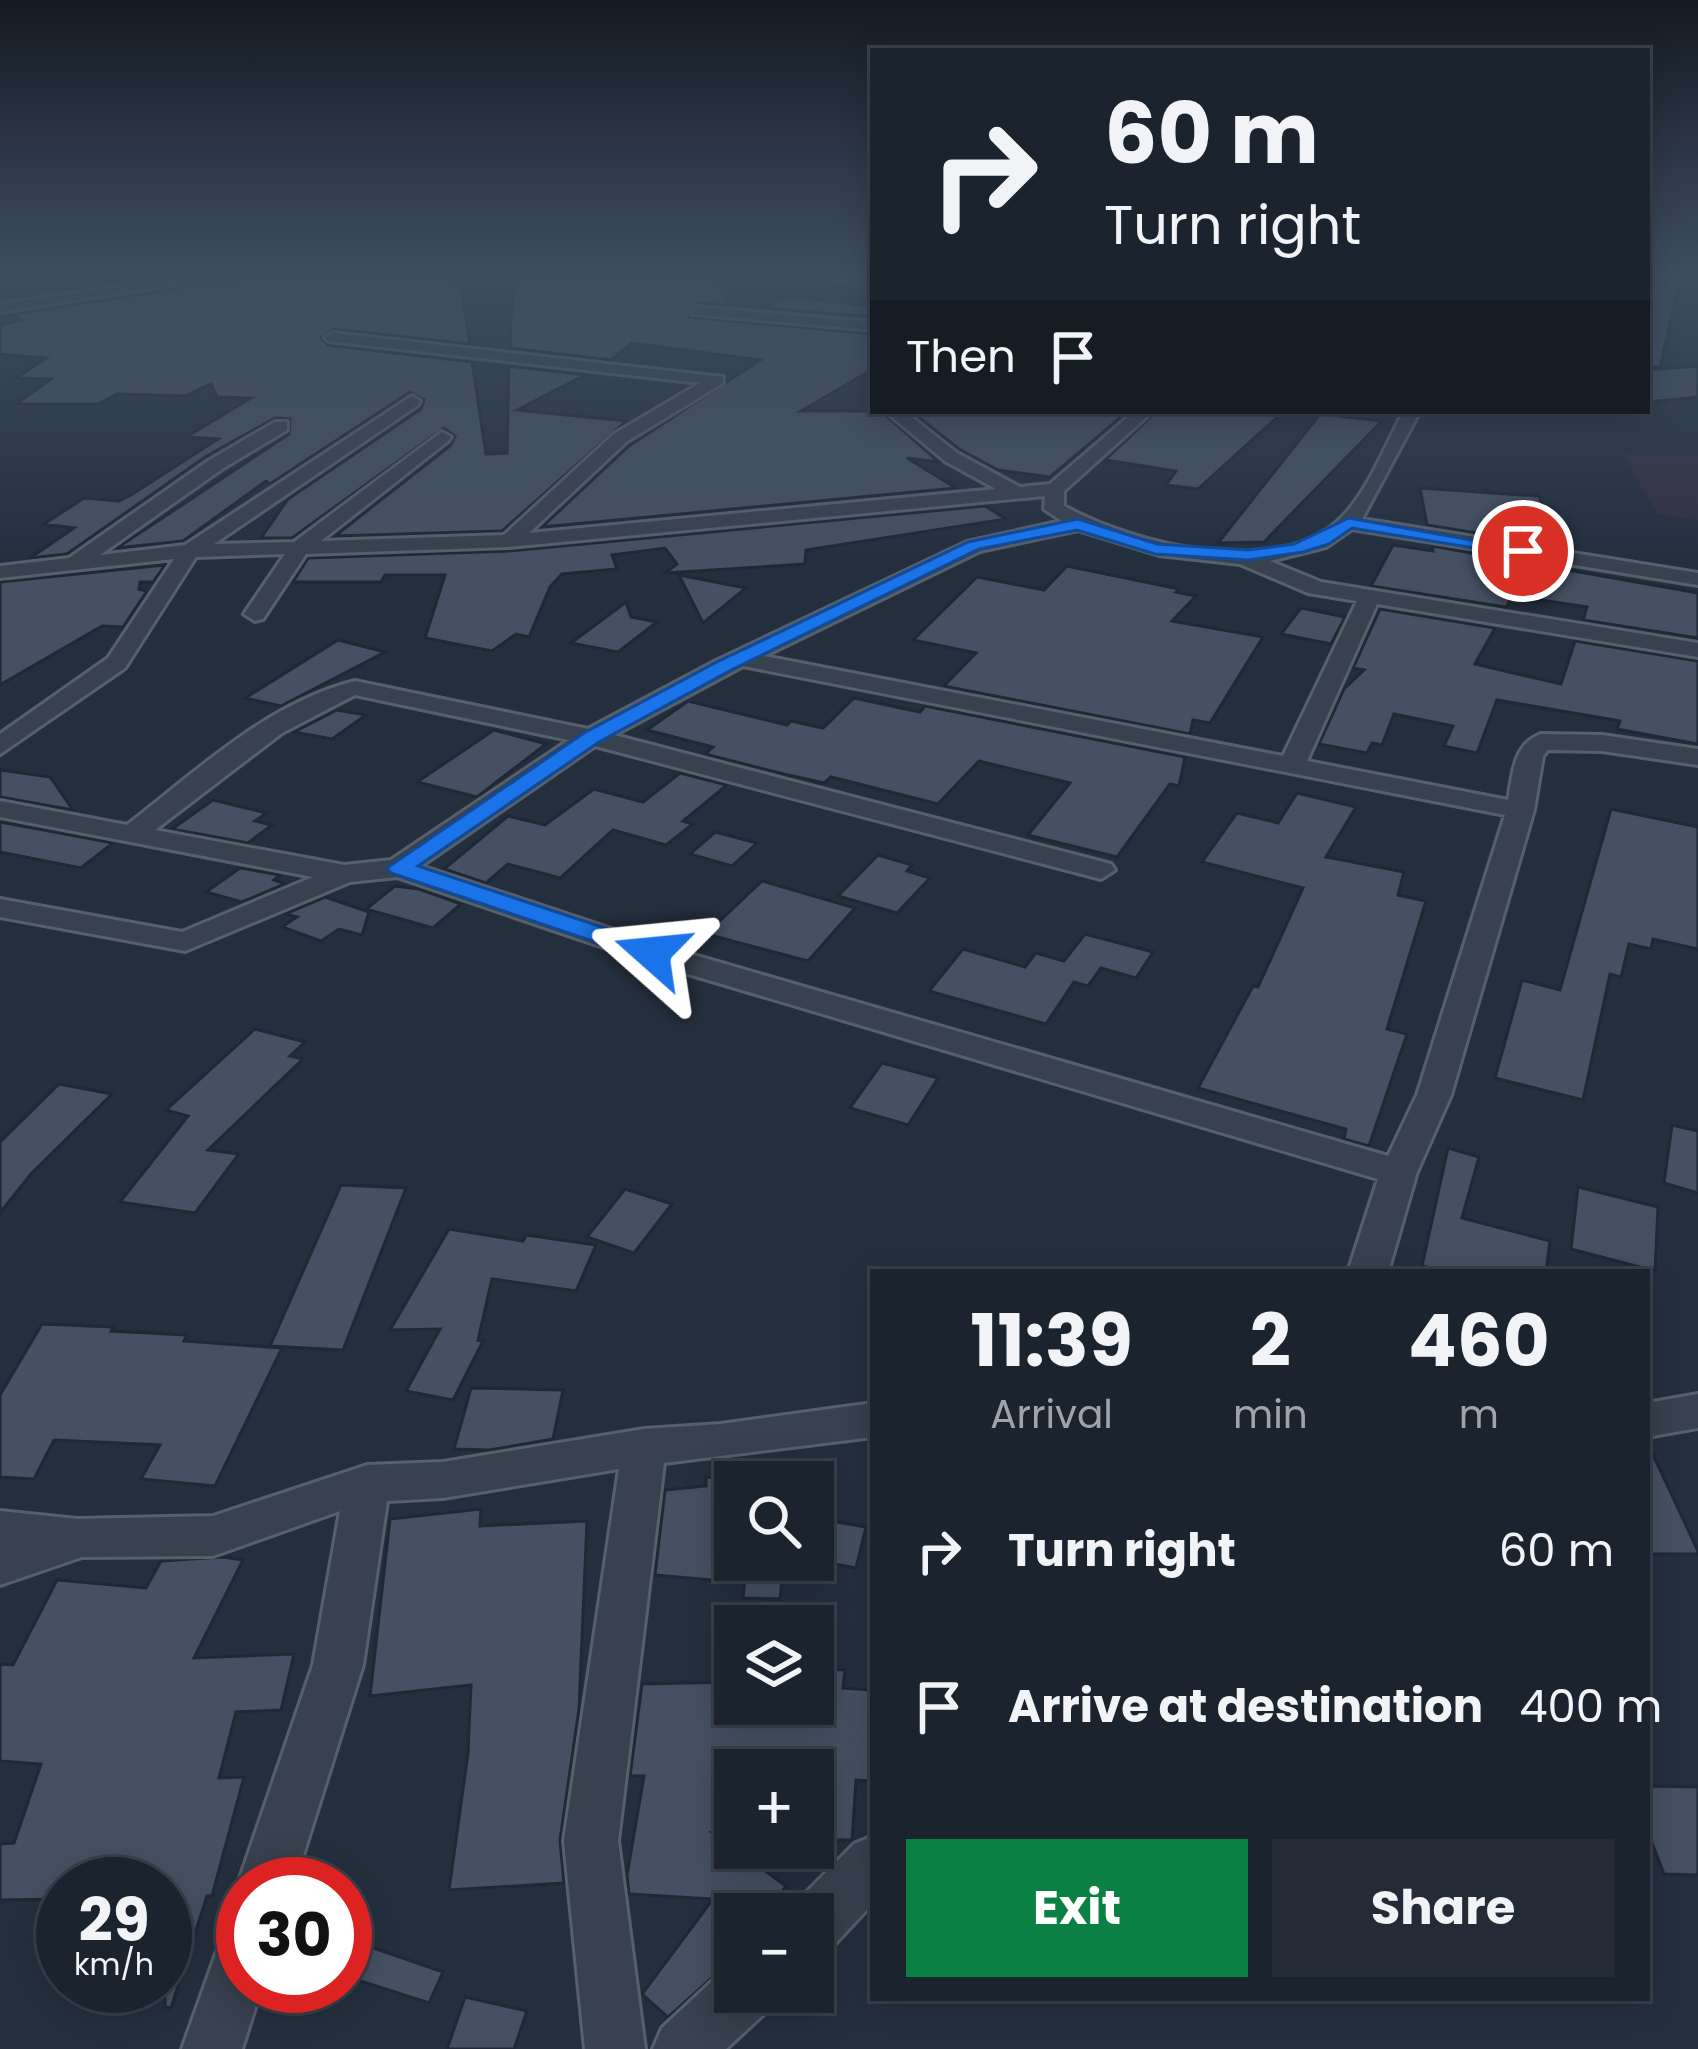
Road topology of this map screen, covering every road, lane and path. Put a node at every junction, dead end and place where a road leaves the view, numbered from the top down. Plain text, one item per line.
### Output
1 (613, 369) edge
2 (412, 401) dead end
3 (897, 414) edge
4 (1142, 414) edge
5 (1410, 414) edge
6 (281, 426) dead end
7 (442, 437) dead end
8 (1055, 490) junction
9 (1018, 493) junction
10 (1349, 523) junction
11 (1078, 524) junction
12 (509, 541) junction
13 (299, 548) junction
14 (190, 551) junction
15 (1237, 556) junction
16 (73, 564) junction
17 (0, 572) edge
18 (1698, 579) edge
19 (1370, 596) junction
20 (255, 614) dead end
21 (1698, 650) edge
22 (745, 659) junction
23 (591, 737) junction
24 (0, 746) edge
25 (1698, 757) edge
26 (1292, 765) junction
27 (1520, 810) junction
28 (7, 817) edge
29 (131, 836) junction
30 (399, 868) junction
31 (1101, 870) dead end
32 (344, 874) junction
33 (0, 908) edge
34 (1400, 1172) junction
35 (1370, 1269) edge
36 (1698, 1411) edge
37 (1650, 1419) edge
38 (870, 1420) edge
39 (644, 1447) junction
40 (367, 1484) junction
41 (0, 1530) edge
42 (82, 1537) junction
43 (0, 1565) edge
44 (275, 1857) edge
45 (870, 1866) edge
46 (834, 1904) edge
47 (224, 2013) edge
48 (721, 2013) edge
49 (212, 2049) edge
50 (615, 2049) edge
51 (682, 2049) edge

1 - 12 street
2 - 14 street
3 - 9 street
4 - 8 street
5 - 10 street
6 - 16 street
7 - 13 street
8 - 9 street
8 - 11 street
9 - 12 street
10 - 15 street
10 - 18 street
11 - 15 street
11 - 22 street
12 - 13 street
13 - 14 street
13 - 20 street
14 - 16 street
14 - 24 street
15 - 19 street
16 - 17 street
19 - 21 street
19 - 26 street
22 - 23 street
22 - 26 street
23 - 29 street
23 - 30 street
23 - 31 street
25 - 27 street
26 - 27 street
27 - 34 street
28 - 29 street
29 - 32 street
30 - 32 street
30 - 34 street
32 - 33 street
34 - 35 street
36 - 37 street
38 - 39 street
39 - 40 street
39 - 50 street
40 - 42 street
40 - 44 street
41 - 42 street
42 - 43 street
45 - 46 street
47 - 49 street
48 - 51 street

